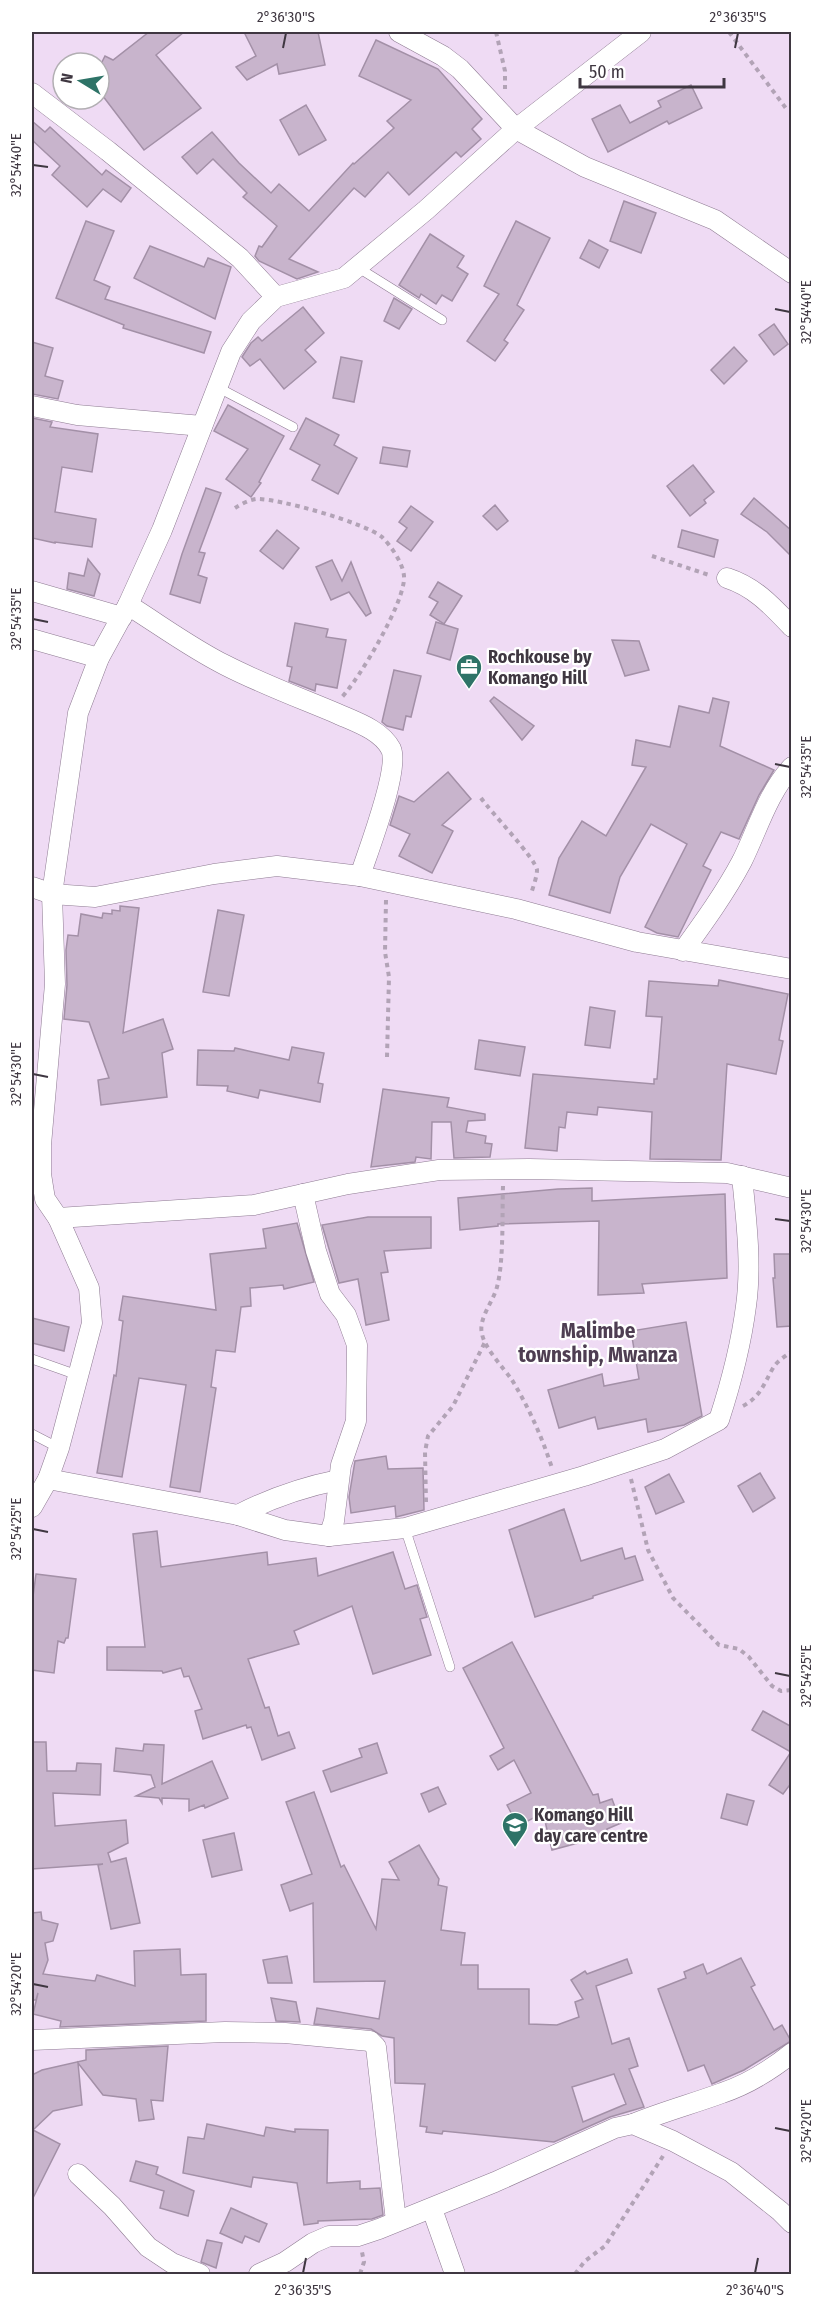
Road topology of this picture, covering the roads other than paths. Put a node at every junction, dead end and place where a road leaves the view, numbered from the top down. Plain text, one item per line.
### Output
1 (399, 32) edge
2 (641, 32) edge
3 (32, 93) edge
4 (511, 125) junction
5 (357, 267) junction
6 (792, 273) edge
7 (276, 297) junction
8 (442, 320) dead end
9 (217, 387) junction
10 (32, 406) edge
11 (202, 426) junction
12 (293, 427) dead end
13 (727, 578) road end
14 (32, 591) edge
15 (125, 611) junction
16 (792, 627) edge
17 (32, 639) edge
18 (99, 658) junction
19 (792, 767) edge
20 (360, 876) junction
21 (32, 887) edge
22 (52, 894) junction
23 (683, 951) junction
24 (792, 969) edge
25 (742, 1176) junction
26 (792, 1188) edge
27 (303, 1194) junction
28 (38, 1199) edge
29 (58, 1218) junction
30 (32, 1359) edge
31 (80, 1376) junction
32 (32, 1434) edge
33 (59, 1448) junction
34 (48, 1479) junction
35 (338, 1480) junction
36 (32, 1507) edge
37 (238, 1515) junction
38 (405, 1528) junction
39 (329, 1536) junction
40 (450, 1667) dead end
41 (32, 2040) edge
42 (792, 2054) edge
43 (633, 2124) junction
44 (78, 2174) dead end
45 (432, 2209) junction
46 (396, 2221) junction
47 (792, 2223) edge
48 (200, 2274) edge
49 (259, 2274) edge
50 (455, 2274) edge

1 - 4 street
2 - 4 street
3 - 7 street
4 - 5 street
4 - 6 street
5 - 7 street
5 - 8 lane
7 - 9 street
9 - 11 street
9 - 12 lane
10 - 11 street
11 - 15 street
13 - 16 street
14 - 15 street
15 - 18 street
15 - 20 street
17 - 18 street
18 - 22 street
19 - 23 street
20 - 22 street
20 - 23 street
21 - 22 street
22 - 28 street
23 - 24 street
25 - 26 street
25 - 27 street
25 - 38 street
27 - 29 street
27 - 35 street
28 - 29 street
29 - 31 street
30 - 31 lane
31 - 33 street
32 - 33 lane
33 - 34 street
34 - 36 street
34 - 37 street
35 - 37 street
35 - 39 street
37 - 39 street
38 - 39 street
38 - 40 lane
41 - 46 street
42 - 43 street
43 - 45 street
43 - 47 street
44 - 48 street
45 - 46 street
45 - 50 street
46 - 49 street

